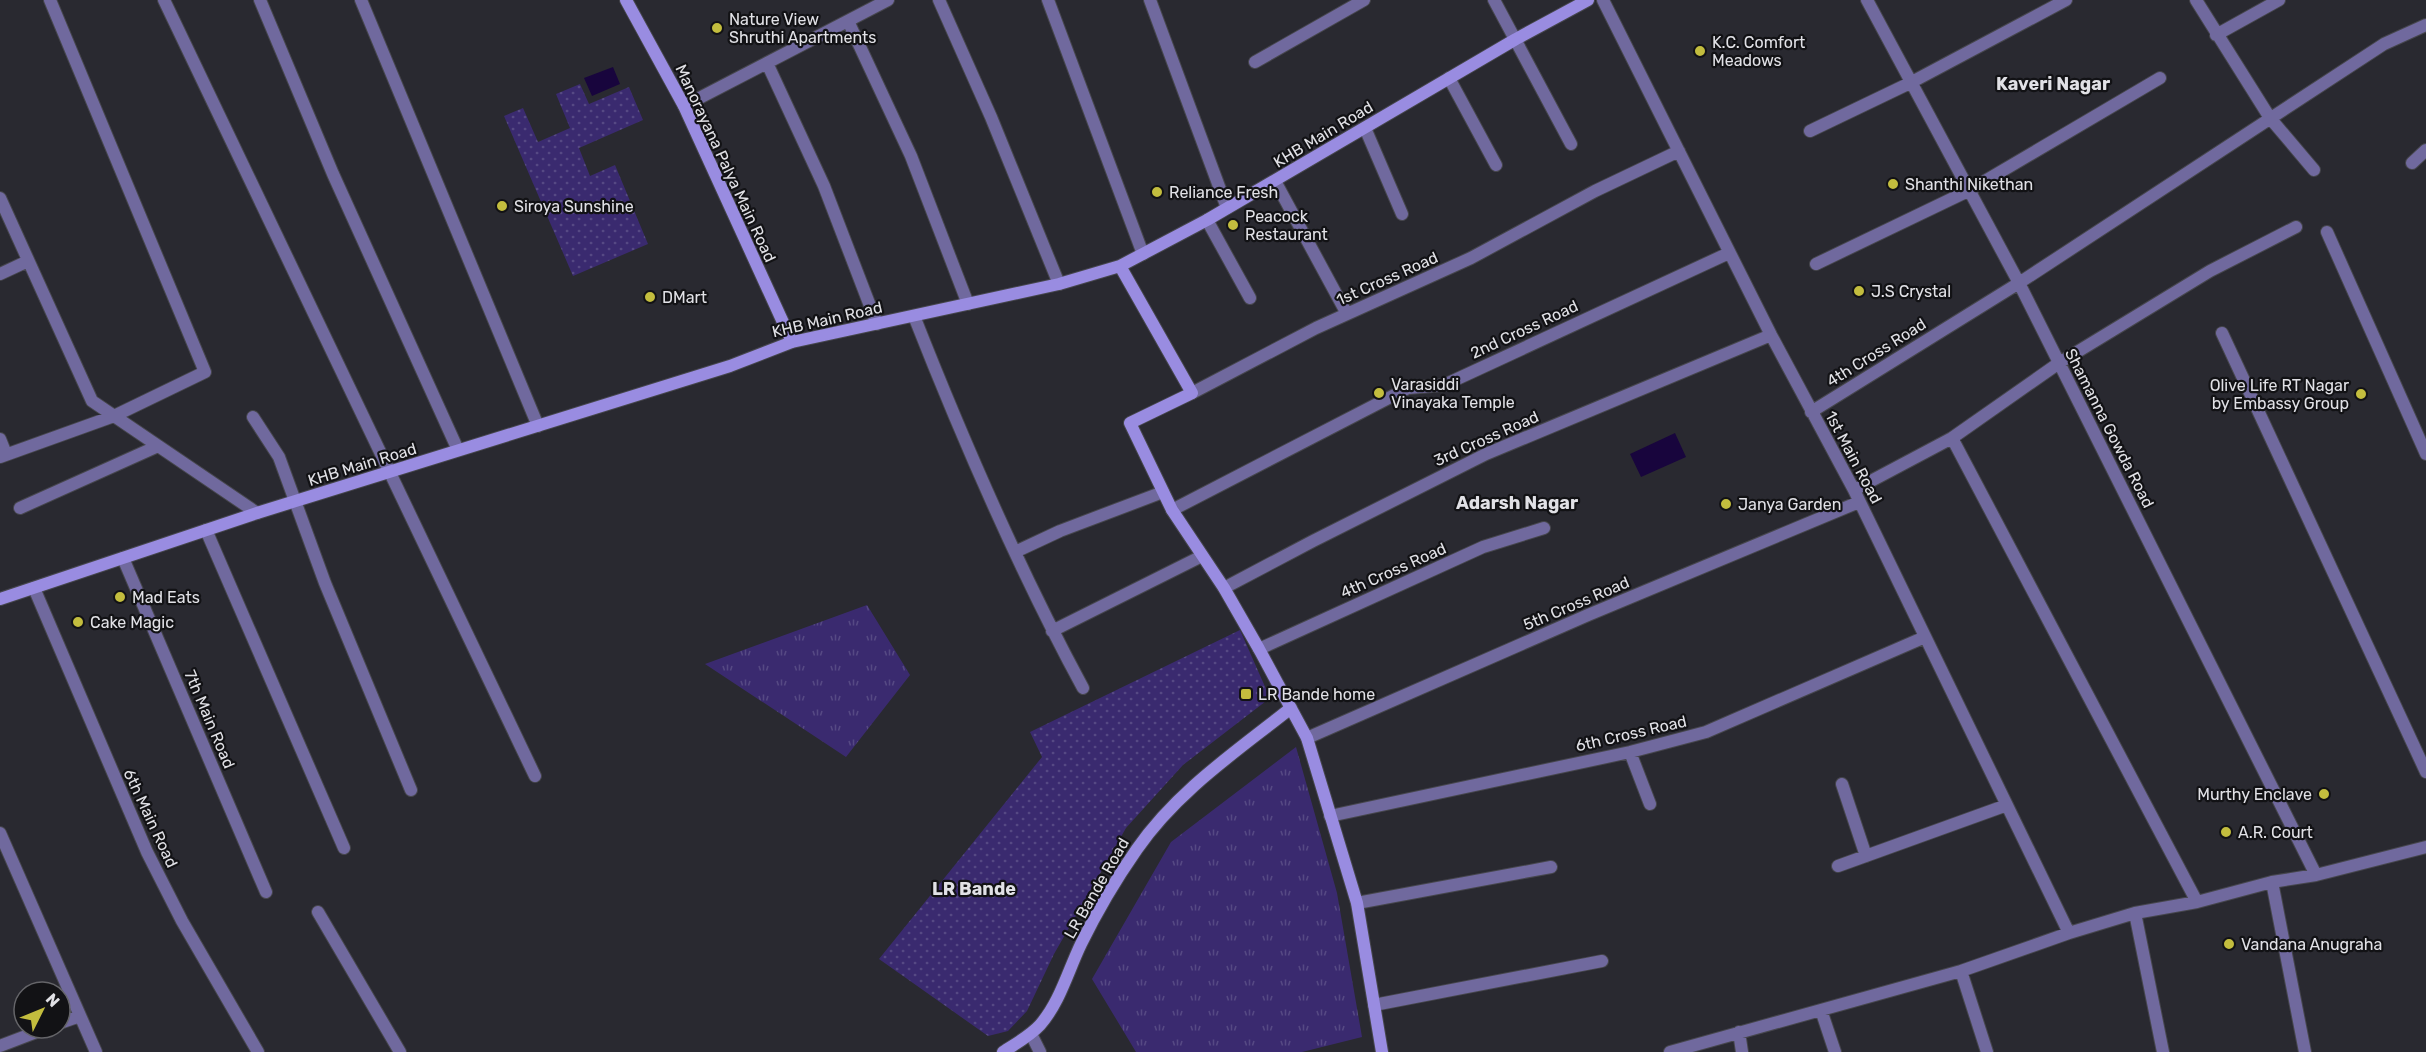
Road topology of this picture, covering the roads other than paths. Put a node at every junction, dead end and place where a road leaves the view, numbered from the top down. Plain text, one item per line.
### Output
1 (50, 0) edge
2 (164, 0) edge
3 (260, 0) edge
4 (361, 0) edge
5 (626, 0) edge
6 (888, 0) edge
7 (939, 0) edge
8 (1048, 0) edge
9 (1150, 0) edge
10 (1364, 0) edge
11 (1494, 0) edge
12 (1588, 0) edge
13 (1603, 0) edge
14 (1867, 0) edge
15 (2066, 0) edge
16 (2196, 0) edge
17 (2279, 0) edge
18 (848, 21) junction
19 (2426, 25) edge
20 (2216, 35) junction
21 (1516, 39) junction
22 (1255, 62) dead end
23 (767, 63) junction
24 (1449, 78) junction
25 (2160, 78) dead end
26 (1910, 83) junction
27 (684, 106) junction
28 (2270, 118) junction
29 (1365, 128) junction
30 (1810, 131) dead end
31 (1571, 144) dead end
32 (1679, 150) junction
33 (2426, 150) edge
34 (2412, 163) dead end
35 (1496, 165) dead end
36 (2314, 170) dead end
37 (1275, 181) junction
38 (1968, 191) junction
39 (0, 198) edge
40 (1227, 208) junction
41 (1402, 214) dead end
42 (1207, 220) junction
43 (2296, 226) dead end
44 (2327, 232) dead end
45 (1729, 253) junction
46 (1143, 254) junction
47 (28, 261) junction
48 (1816, 264) dead end
49 (1120, 266) junction
50 (0, 274) edge
51 (2019, 283) junction
52 (1059, 284) junction
53 (1250, 298) dead end
54 (968, 304) junction
55 (1347, 314) junction
56 (914, 316) junction
57 (877, 324) junction
58 (2222, 333) dead end
59 (1771, 335) junction
60 (792, 342) junction
61 (2060, 363) junction
62 (1192, 393) junction
63 (1811, 412) junction
64 (114, 416) junction
65 (253, 417) dead end
66 (538, 426) junction
67 (1952, 438) junction
68 (0, 439) edge
69 (158, 446) junction
70 (458, 450) junction
71 (2426, 454) edge
72 (3, 455) edge
73 (389, 473) junction
74 (1163, 492) junction
75 (1857, 496) junction
76 (295, 502) junction
77 (20, 508) dead end
78 (1172, 510) junction
79 (257, 513) junction
80 (1544, 528) dead end
81 (206, 530) junction
82 (1015, 552) junction
83 (1202, 556) junction
84 (123, 558) junction
85 (34, 588) junction
86 (1224, 588) junction
87 (0, 599) edge
88 (1052, 631) junction
89 (1925, 637) junction
90 (1259, 649) junction
91 (1083, 688) dead end
92 (1292, 708) junction
93 (1307, 738) junction
94 (1630, 752) junction
95 (2426, 772) edge
96 (535, 776) dead end
97 (1842, 784) dead end
98 (411, 790) dead end
99 (1650, 804) dead end
100 (2007, 805) junction
101 (1330, 816) junction
102 (0, 833) edge
103 (2426, 847) edge
104 (344, 848) dead end
105 (1866, 856) junction
106 (1838, 866) dead end
107 (1551, 867) dead end
108 (2316, 875) junction
109 (2272, 882) junction
110 (266, 892) dead end
111 (2197, 902) junction
112 (1357, 903) junction
113 (318, 912) dead end
114 (2135, 913) junction
115 (2069, 933) junction
116 (1602, 961) dead end
117 (1961, 971) junction
118 (1374, 1005) junction
119 (1821, 1010) junction
120 (80, 1016) junction
121 (72, 1019) edge
122 (1739, 1032) junction
123 (1030, 1034) junction
124 (16, 1040) edge
125 (0, 1046) edge
126 (96, 1052) edge
127 (258, 1052) edge
128 (400, 1052) edge
129 (1003, 1052) edge
130 (1040, 1052) edge
131 (1382, 1052) edge
132 (1670, 1052) edge
133 (1742, 1052) edge
134 (1835, 1052) edge
135 (1987, 1052) edge
136 (2163, 1052) edge
137 (2305, 1052) edge

1 - 64 street
2 - 73 street
3 - 70 street
4 - 66 street
5 - 27 street, Manorayana Palya Main Road
6 - 18 street
7 - 52 street
8 - 46 street
9 - 40 street
10 - 22 street
11 - 21 street
12 - 21 street, KHB Main Road
13 - 32 street, 1st Main Road
14 - 26 street, Shamanna Gowda Road
15 - 26 street
16 - 20 street
17 - 20 street
18 - 23 street
18 - 54 street
19 - 28 street, 4th Cross Road
20 - 28 street
21 - 24 street, KHB Main Road
21 - 31 street
23 - 27 street
23 - 57 street
24 - 29 street, KHB Main Road
24 - 35 street
25 - 38 street
26 - 30 street
26 - 38 street, Shamanna Gowda Road
27 - 60 street, Manorayana Palya Main Road
28 - 36 street
28 - 51 street, 4th Cross Road
29 - 37 street, KHB Main Road
29 - 41 street
32 - 45 street, 1st Main Road
32 - 55 street, 1st Cross Road
33 - 34 street
37 - 40 street, KHB Main Road
37 - 55 street
38 - 48 street
38 - 51 street, Shamanna Gowda Road
39 - 47 street
40 - 42 street, KHB Main Road
42 - 46 street, KHB Main Road
42 - 53 street
43 - 61 street, 5th Cross Road
44 - 71 street
45 - 59 street, 1st Main Road
45 - 78 street, 2nd Cross Road
46 - 49 street, KHB Main Road
47 - 50 street
47 - 64 street
49 - 52 street, KHB Main Road
49 - 62 street
51 - 61 street, Shamanna Gowda Road
51 - 63 street, 4th Cross Road
52 - 54 street, KHB Main Road
54 - 56 street, KHB Main Road
55 - 62 street, 1st Cross Road
56 - 57 street, KHB Main Road
56 - 82 street
57 - 60 street, KHB Main Road
58 - 95 street
59 - 63 street, 1st Main Road
59 - 86 street, 3rd Cross Road
60 - 66 street, KHB Main Road
61 - 67 street, 5th Cross Road
61 - 108 street, Shamanna Gowda Road
62 - 74 street
63 - 75 street, 1st Main Road
64 - 69 street
64 - 72 street
65 - 76 street
66 - 70 street, KHB Main Road
67 - 75 street, 5th Cross Road
67 - 111 street
68 - 72 street
69 - 77 street
69 - 79 street
70 - 73 street, KHB Main Road
73 - 76 street, KHB Main Road
73 - 96 street
74 - 78 street
74 - 82 street
75 - 89 street, 1st Main Road
75 - 93 street, 5th Cross Road
76 - 79 street, KHB Main Road
76 - 98 street
78 - 83 street
79 - 81 street, KHB Main Road
80 - 90 street, 4th Cross Road
81 - 84 street, KHB Main Road
81 - 104 street
82 - 88 street
83 - 86 street
83 - 88 street
84 - 85 street, KHB Main Road
84 - 110 street, 7th Main Road
85 - 87 street, KHB Main Road
85 - 127 street, 6th Main Road
86 - 90 street
88 - 91 street
89 - 94 street, 6th Cross Road
89 - 100 street, 1st Main Road
90 - 92 street
92 - 93 street
92 - 123 street, LR Bande Road
93 - 101 street
94 - 99 street
94 - 101 street, 6th Cross Road
97 - 105 street
100 - 105 street
100 - 115 street, 1st Main Road
101 - 112 street
102 - 120 street
103 - 108 street
105 - 106 street
107 - 112 street
108 - 109 street
109 - 111 street
109 - 137 street
111 - 114 street
112 - 118 street
113 - 128 street
114 - 115 street
114 - 136 street
115 - 117 street
116 - 118 street
117 - 119 street
117 - 135 street
118 - 131 street
119 - 122 street
119 - 134 street
120 - 121 street
120 - 126 street
122 - 132 street
122 - 133 street
123 - 129 street, LR Bande Road
123 - 130 street
124 - 125 street

